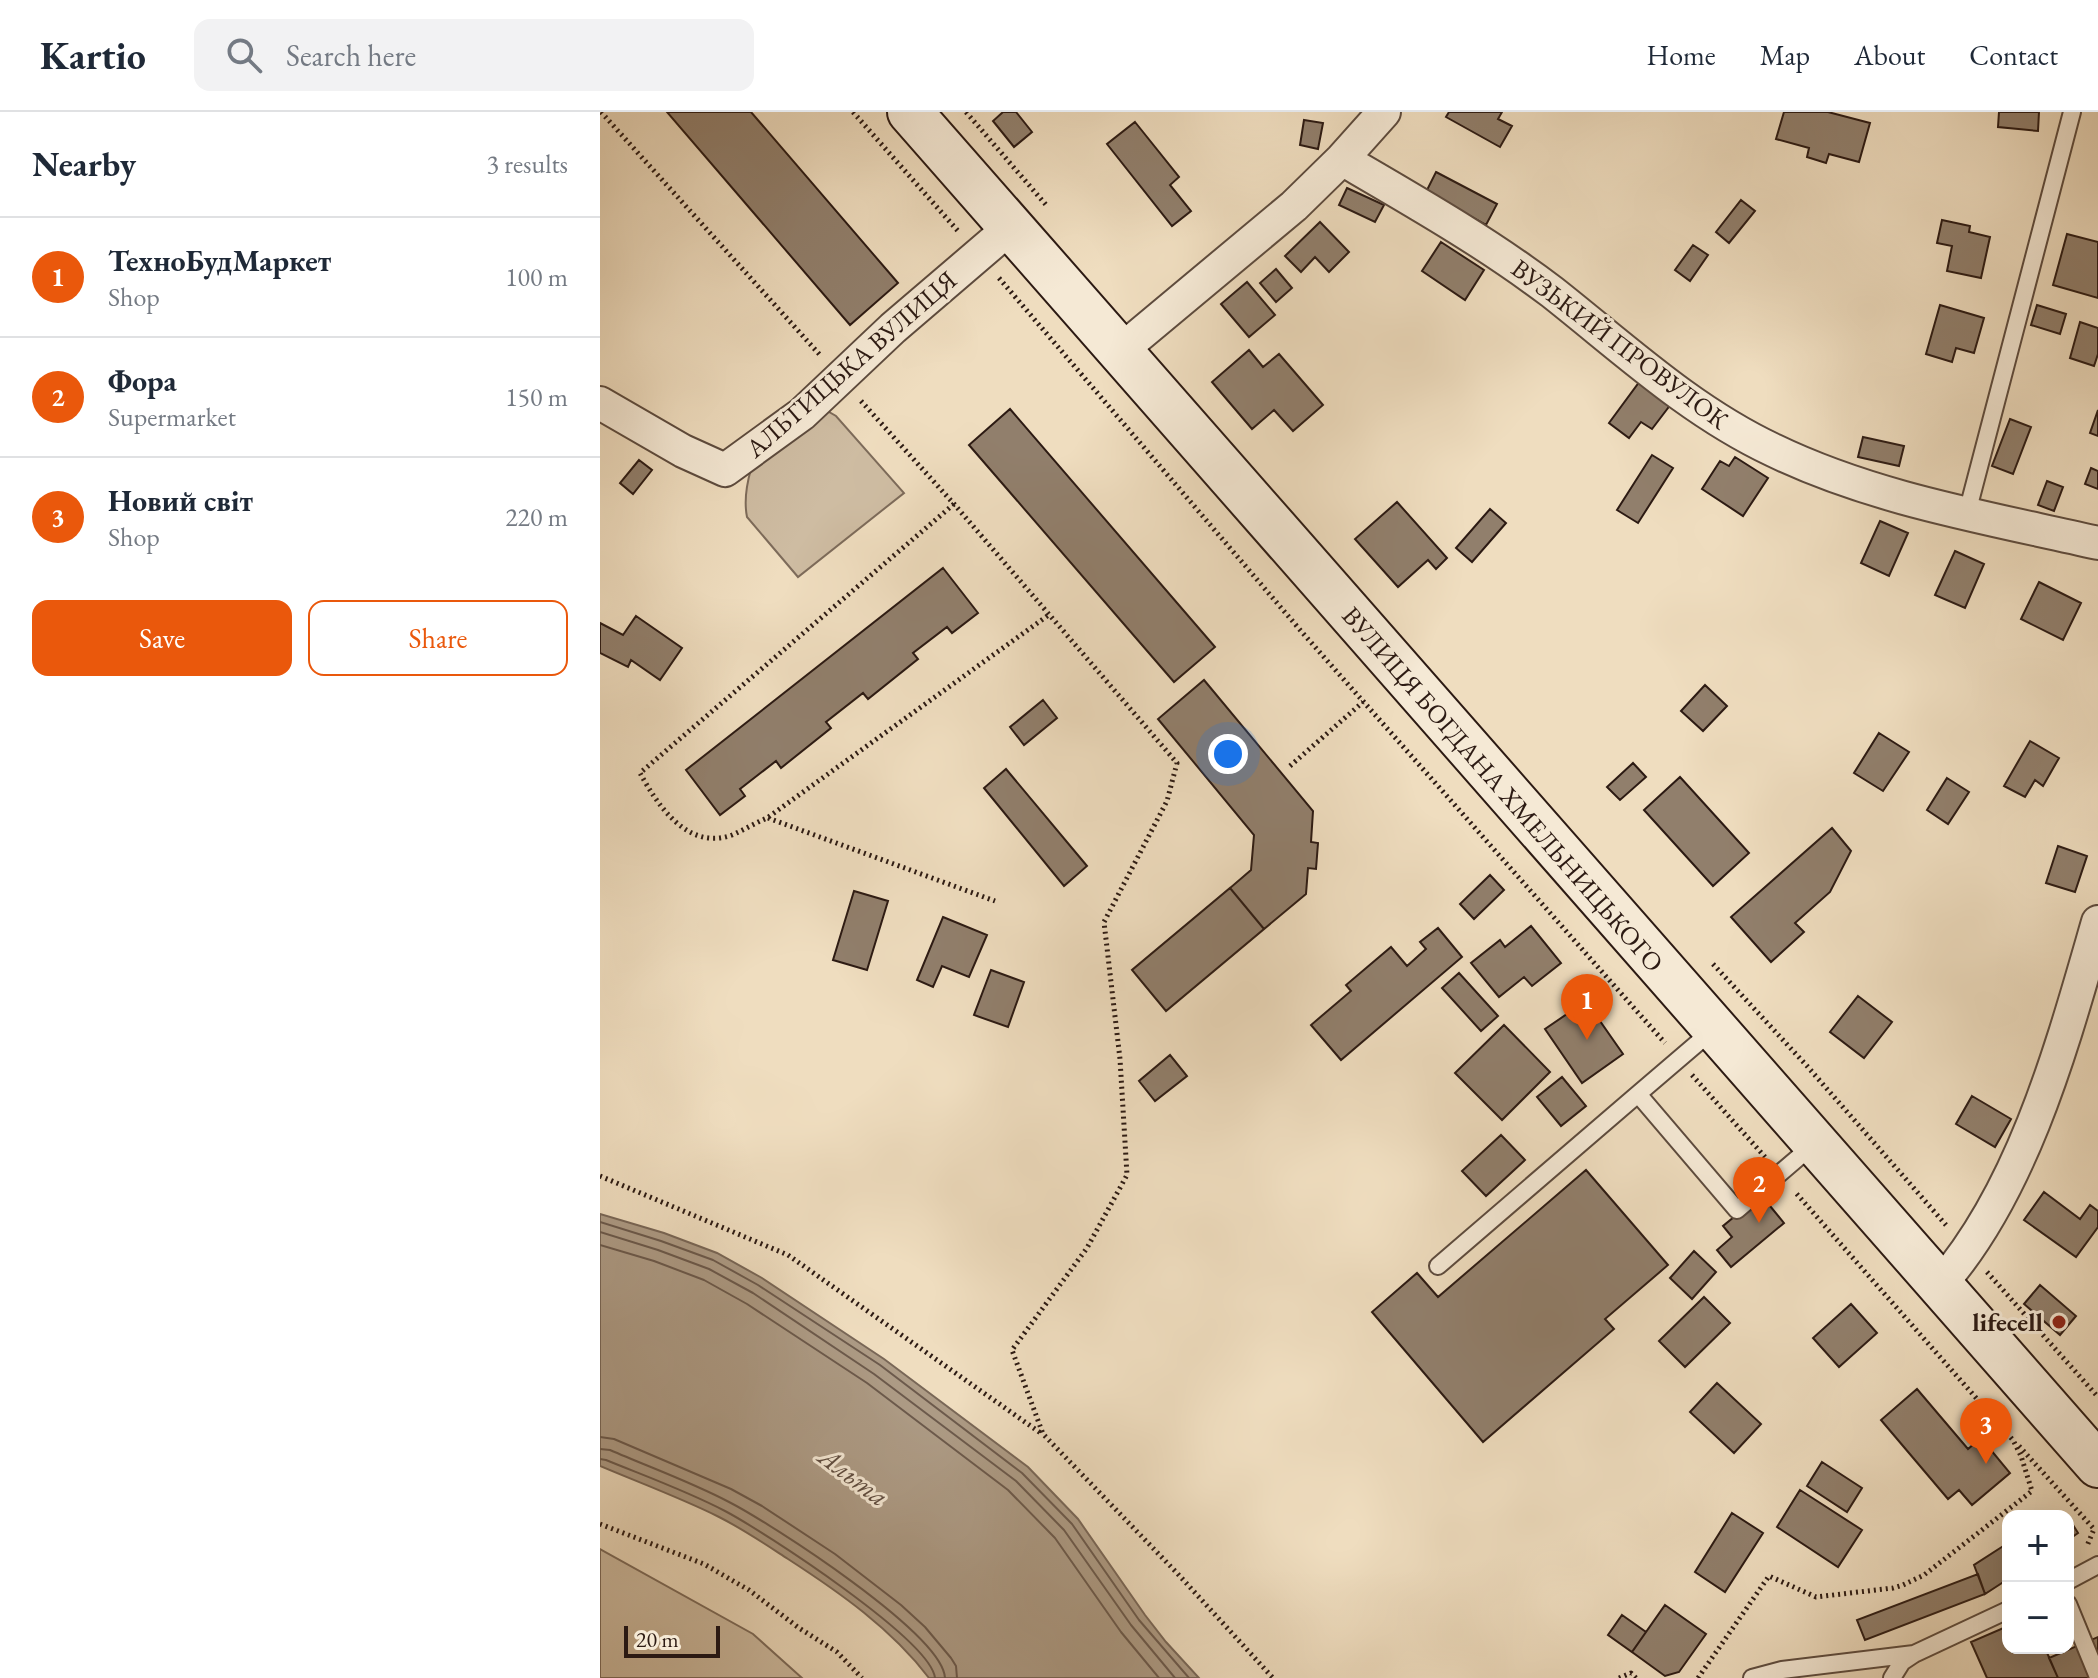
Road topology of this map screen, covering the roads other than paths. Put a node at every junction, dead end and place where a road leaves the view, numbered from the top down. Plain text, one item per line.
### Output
1 (910, 112) edge
2 (1384, 112) edge
3 (2072, 112) edge
4 (1342, 159) junction
5 (995, 241) junction
6 (1119, 352) junction
7 (600, 403) edge
8 (1967, 513) junction
9 (2098, 543) edge
10 (2098, 922) edge
11 (1714, 1029) junction
12 (1638, 1094) junction
13 (1814, 1144) junction
14 (1438, 1266) dead end
15 (1939, 1286) junction
16 (2098, 1465) edge
17 (2098, 1565) edge
18 (2074, 1578) edge
19 (2002, 1613) edge
20 (2074, 1619) edge
21 (1914, 1654) junction
22 (2098, 1677) edge
23 (1752, 1678) edge
24 (1892, 1678) edge

1 - 5 main road, ВУЛИЦЯ БОГДАНА ХМЕЛЬНИЦЬКОГО
2 - 4 street
3 - 8 lane
4 - 6 street
4 - 8 street, ВУЗЬКИЙ ПРОВУЛОК
5 - 6 main road, ВУЛИЦЯ БОГДАНА ХМЕЛЬНИЦЬКОГО
5 - 7 street, АЛЬТИЦЬКА ВУЛИЦЯ
6 - 11 main road, ВУЛИЦЯ БОГДАНА ХМЕЛЬНИЦЬКОГО
8 - 9 street, ВУЗЬКИЙ ПРОВУЛОК
10 - 15 street
11 - 12 lane
11 - 13 main road, ВУЛИЦЯ БОГДАНА ХМЕЛЬНИЦЬКОГО
12 - 13 lane
12 - 14 lane
13 - 15 main road, ВУЛИЦЯ БОГДАНА ХМЕЛЬНИЦЬКОГО
15 - 16 main road, ВУЛИЦЯ БОГДАНА ХМЕЛЬНИЦЬКОГО
17 - 18 lane
19 - 21 lane
20 - 22 lane
21 - 23 lane
21 - 24 lane

